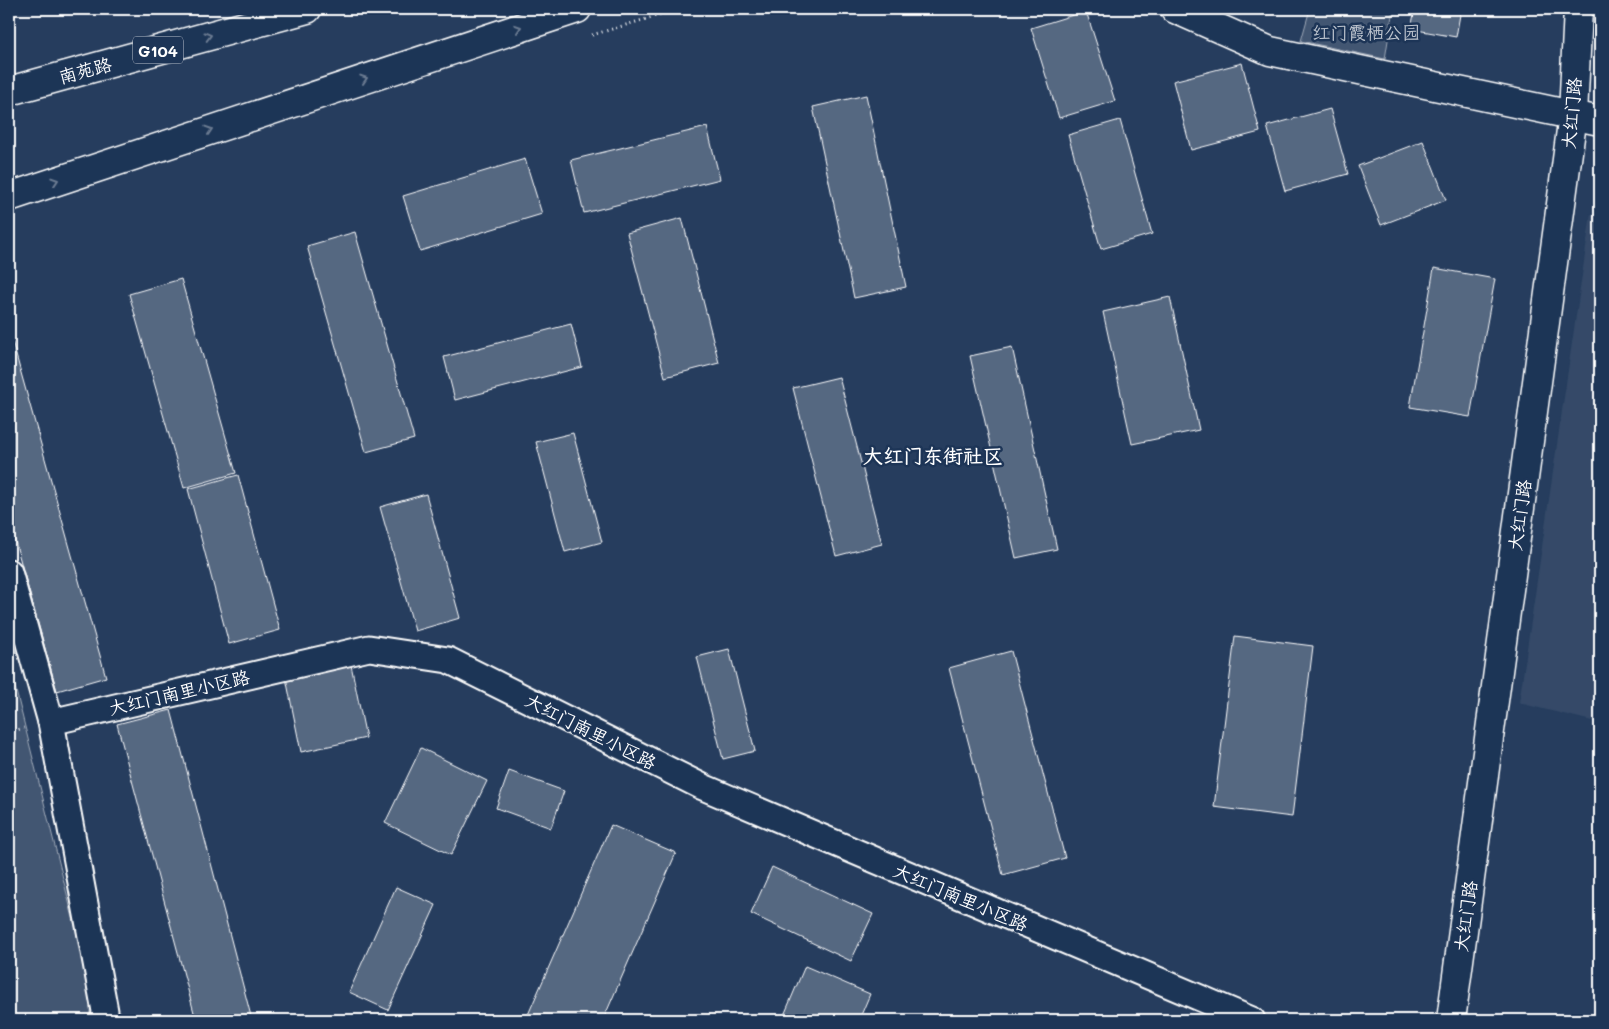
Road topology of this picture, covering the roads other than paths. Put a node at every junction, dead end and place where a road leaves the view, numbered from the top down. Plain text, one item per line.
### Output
1 (307, 9) edge
2 (578, 9) edge
3 (1175, 9) edge
4 (1578, 9) edge
5 (9, 91) edge
6 (1573, 115) junction
7 (1600, 121) edge
8 (9, 197) edge
9 (9, 572) edge
10 (51, 722) junction
11 (104, 1020) edge
12 (1252, 1020) edge
13 (1451, 1020) edge

5 -> 1 main road, 南苑路 / G104
8 -> 2 main road
3 - 6 main road
4 - 6 main road, 大红门路
6 - 7 main road
6 - 13 main road, 大红门路
9 - 10 street
10 - 11 street
10 - 12 street, 大红门南里小区路

